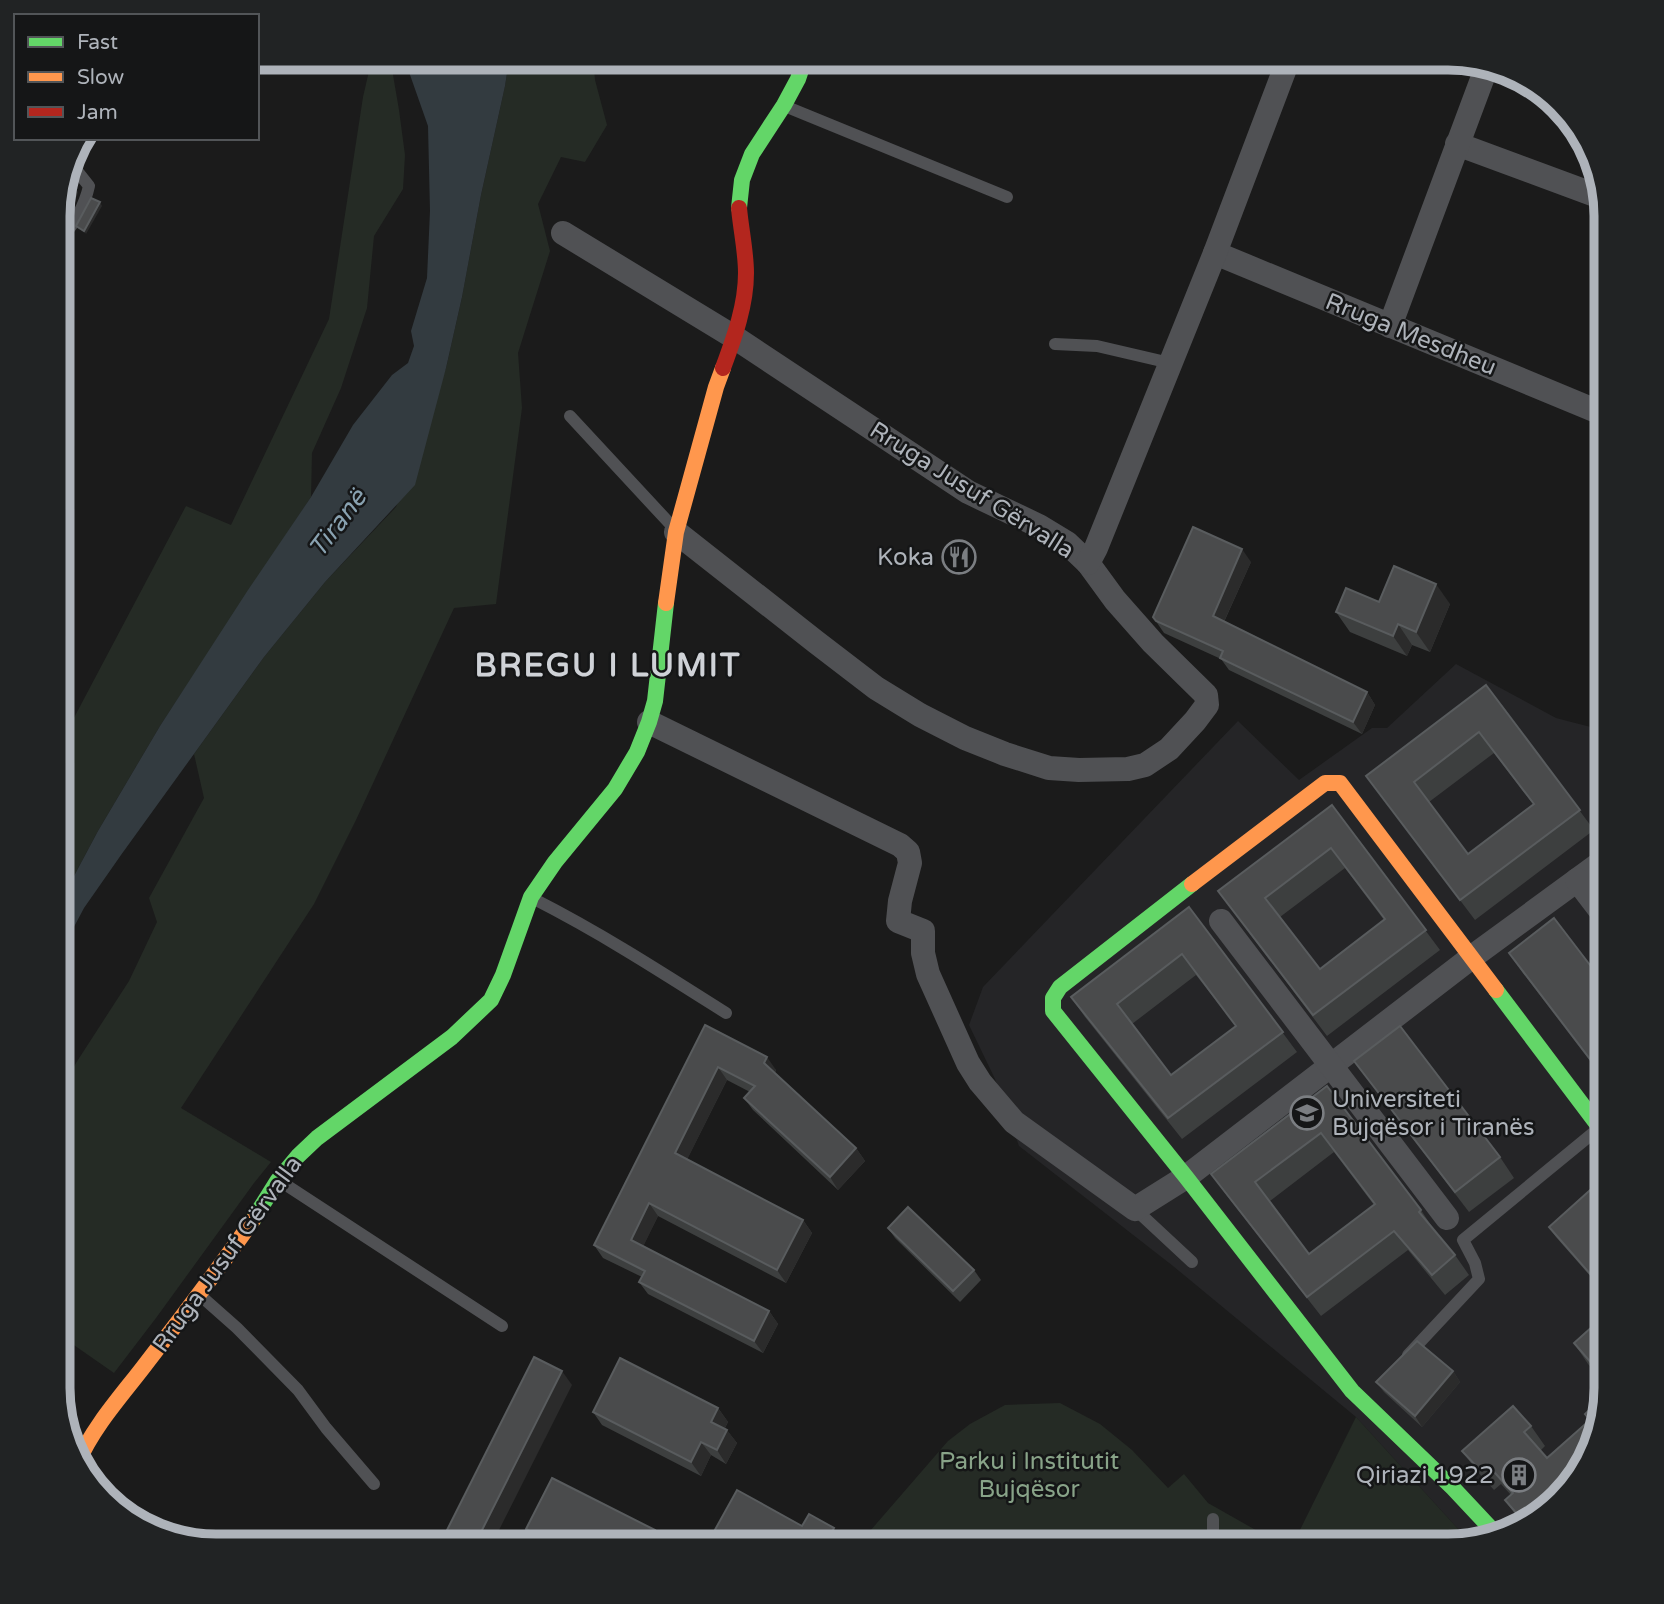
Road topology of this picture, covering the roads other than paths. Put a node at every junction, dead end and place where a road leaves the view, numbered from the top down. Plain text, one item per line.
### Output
1 (801, 70) edge
2 (1284, 70) edge
3 (1484, 75) edge
4 (784, 105) junction
5 (1457, 144) junction
6 (77, 171) edge
7 (1592, 194) edge
8 (1007, 197) dead end
9 (70, 227) edge
10 (563, 233) dead end
11 (1215, 253) junction
12 (1390, 326) junction
13 (734, 337) junction
14 (1055, 344) dead end
15 (1170, 363) junction
16 (1594, 410) edge
17 (570, 416) dead end
18 (677, 532) junction
19 (1088, 563) junction
20 (649, 722) junction
21 (1594, 868) edge
22 (1577, 880) junction
23 (531, 897) junction
24 (1594, 902) edge
25 (1221, 921) edge
26 (1472, 957) junction
27 (726, 1013) dead end
28 (1331, 1066) junction
29 (1594, 1120) edge
30 (1594, 1139) edge
31 (1186, 1177) junction
32 (278, 1180) junction
33 (1135, 1209) junction
34 (1447, 1218) dead end
35 (1192, 1262) dead end
36 (200, 1294) junction
37 (502, 1326) dead end
38 (1401, 1362) edge
39 (84, 1449) edge
40 (374, 1484) dead end
41 (1213, 1519) dead end
42 (1490, 1527) edge
43 (1213, 1534) edge

1 - 4 street, Rruga Jusuf Gërvalla
2 - 11 street
3 - 5 street
4 - 8 lane
4 - 13 street, Rruga Jusuf Gërvalla
5 - 7 street
5 - 12 street
6 - 9 lane
10 - 13 street, Rruga Jusuf Gërvalla
11 - 12 street, Rruga Mesdheu
11 - 15 street
12 - 16 street, Rruga Mesdheu
13 - 18 street, Rruga Jusuf Gërvalla
13 - 19 street, Rruga Jusuf Gërvalla
14 - 15 lane
15 - 19 street
17 - 18 lane
18 - 19 street, Rruga Jusuf Gërvalla
18 - 20 street, Rruga Jusuf Gërvalla
20 - 23 street, Rruga Jusuf Gërvalla
20 - 33 street
21 - 22 street
22 - 24 street
22 - 26 street
23 - 27 lane
23 - 32 street, Rruga Jusuf Gërvalla
25 - 28 street
26 - 28 street
26 - 29 street
26 - 31 street
28 - 31 street
28 - 34 street
30 - 38 lane
31 - 33 street
31 - 42 street
32 - 36 street, Rruga Jusuf Gërvalla
32 - 37 lane
33 - 35 lane
36 - 39 street, Rruga Jusuf Gërvalla
36 - 40 lane
41 - 43 lane

